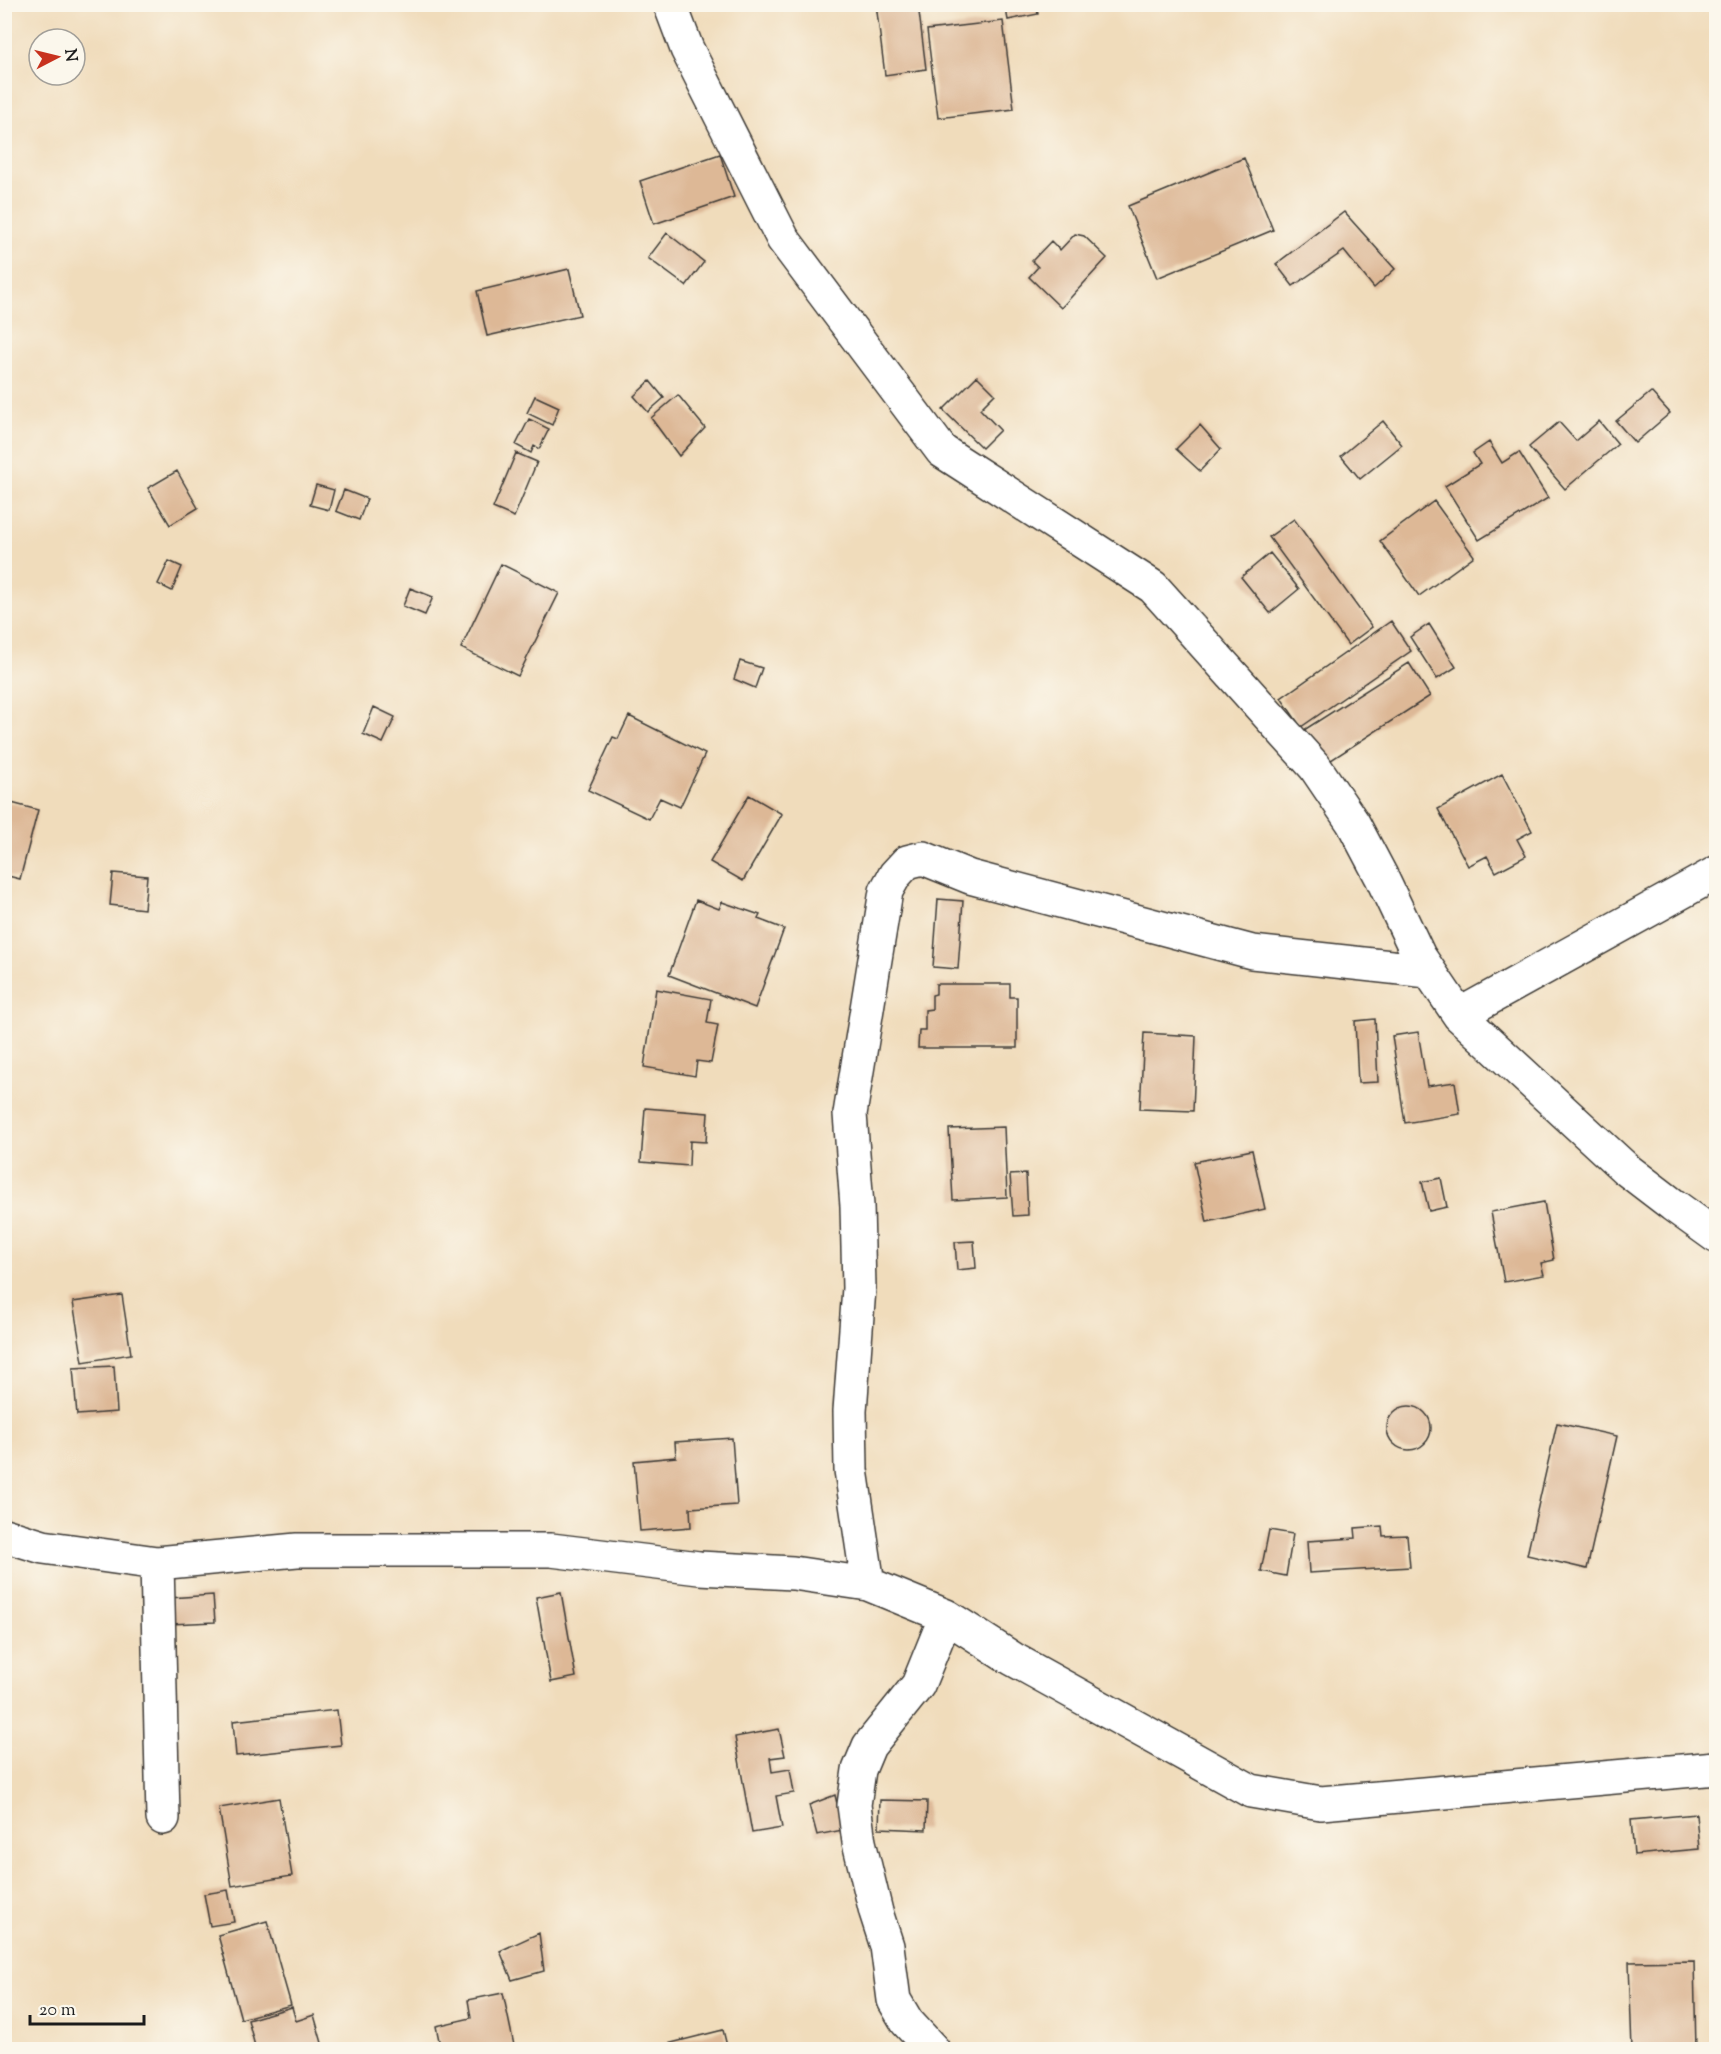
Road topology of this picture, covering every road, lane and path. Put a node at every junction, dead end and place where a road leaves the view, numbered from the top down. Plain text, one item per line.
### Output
1 (670, 4) edge
2 (1716, 873) edge
3 (1428, 970) junction
4 (1459, 1015) junction
5 (1716, 1236) edge
6 (4, 1535) edge
7 (158, 1563) junction
8 (868, 1584) junction
9 (946, 1616) junction
10 (1716, 1768) edge
11 (163, 1818) dead end
12 (933, 2049) edge

1 - 3 street
2 - 4 street
3 - 4 street
3 - 8 street
4 - 5 street
6 - 7 street
7 - 8 street
7 - 11 street
8 - 9 street
9 - 10 street
9 - 12 street

